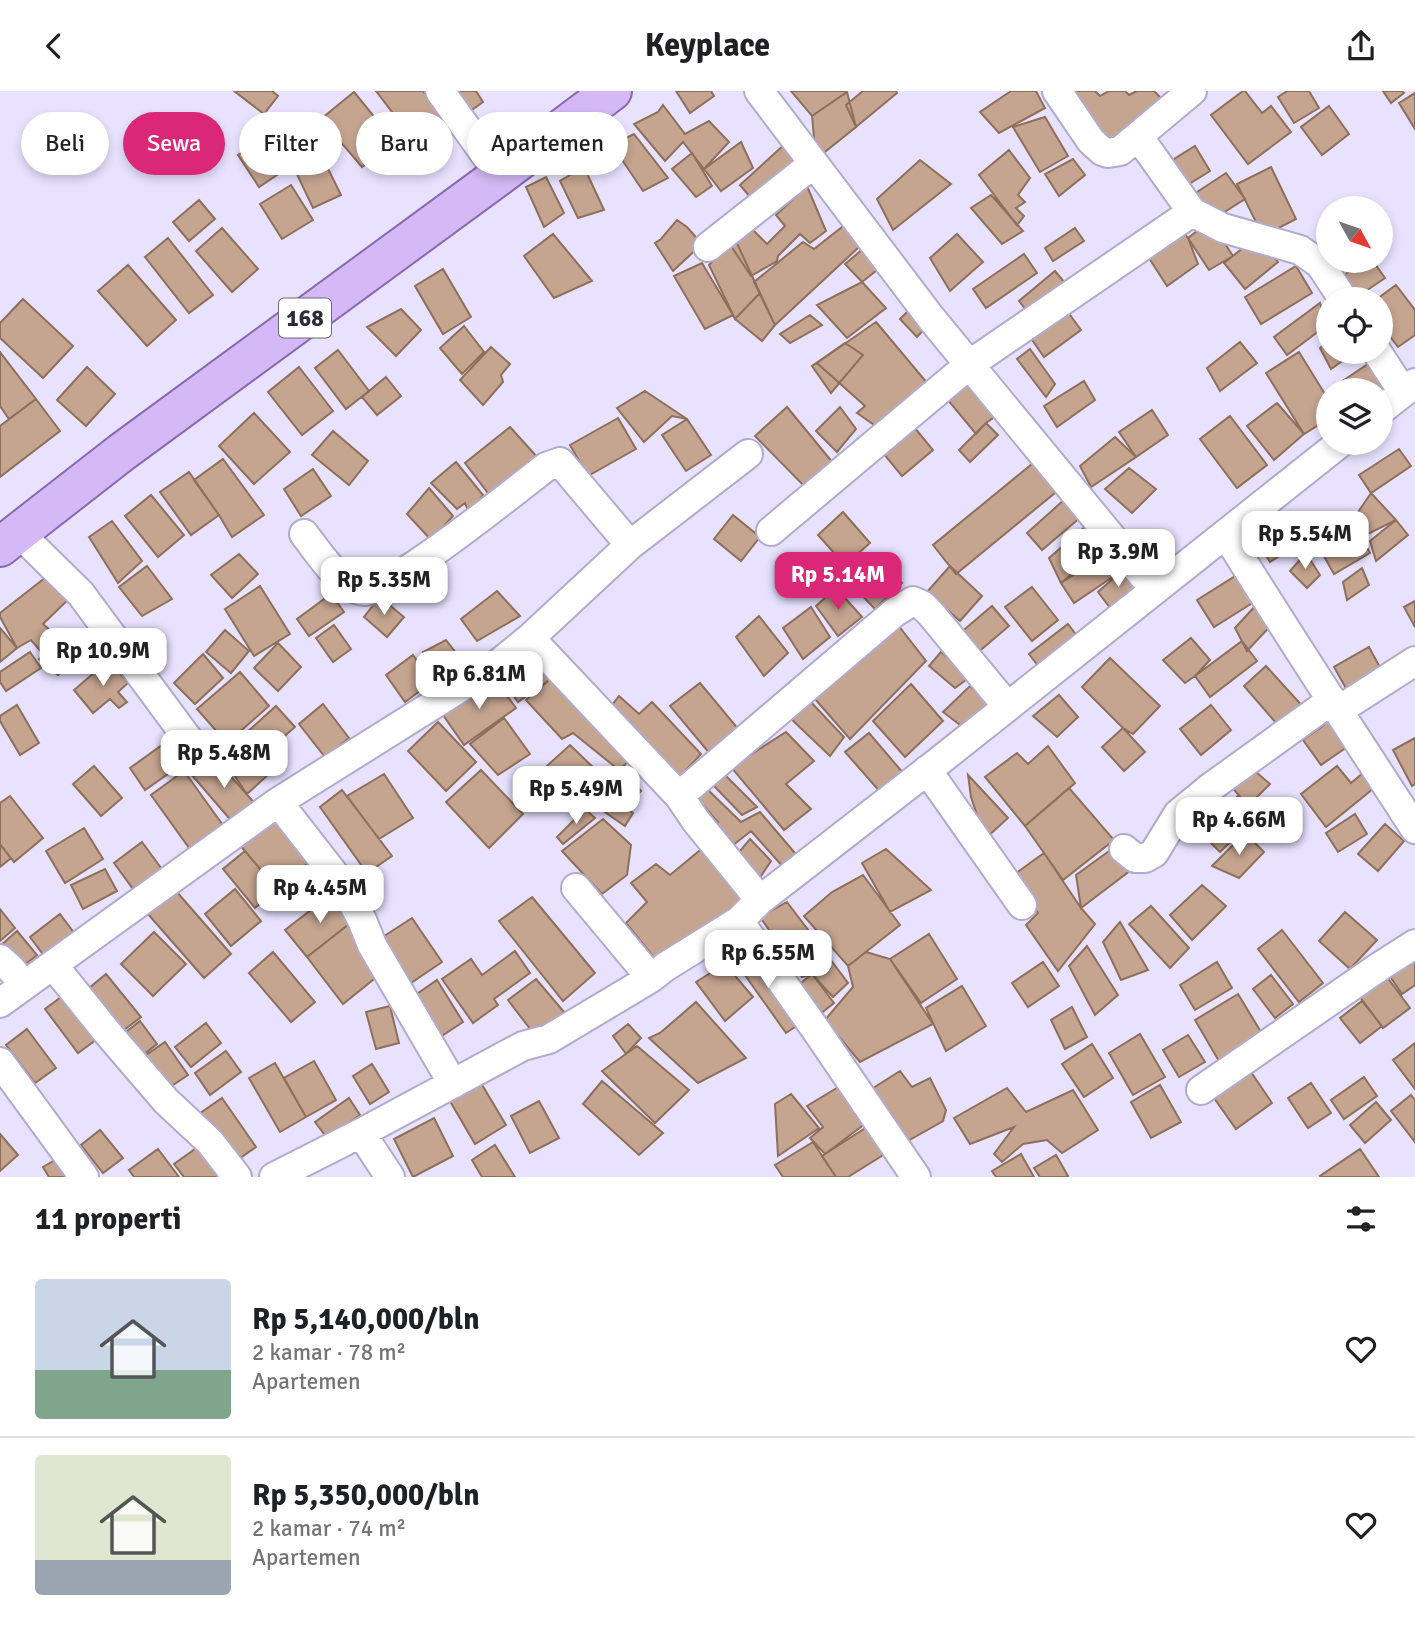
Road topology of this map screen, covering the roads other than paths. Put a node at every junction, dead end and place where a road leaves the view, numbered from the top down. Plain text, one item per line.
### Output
1 (440, 91) edge
2 (612, 91) edge
3 (759, 91) edge
4 (1057, 91) edge
5 (1192, 91) edge
6 (584, 112) edge
7 (467, 129) edge
8 (1138, 136) junction
9 (813, 164) junction
10 (500, 175) edge
11 (1192, 212) junction
12 (708, 247) dead end
13 (1335, 287) edge
14 (1388, 364) edge
15 (970, 365) junction
16 (1409, 388) edge
17 (1393, 401) edge
18 (748, 454) dead end
19 (1325, 455) edge
20 (771, 531) dead end
21 (304, 534) dead end
22 (1226, 534) junction
23 (9, 540) edge
24 (629, 545) junction
25 (1155, 590) junction
26 (530, 638) junction
27 (1415, 661) edge
28 (1336, 705) junction
29 (1007, 706) junction
30 (191, 743) dead end
31 (927, 770) junction
32 (678, 796) junction
33 (278, 802) junction
34 (1415, 829) edge
35 (1124, 849) dead end
36 (576, 888) dead end
37 (760, 900) junction
38 (1022, 905) dead end
39 (739, 921) junction
40 (1415, 944) edge
41 (0, 959) edge
42 (53, 965) junction
43 (651, 978) junction
44 (24, 985) junction
45 (0, 1003) edge
46 (0, 1062) edge
47 (453, 1084) junction
48 (1201, 1090) dead end
49 (361, 1133) junction
50 (316, 1168) edge
51 (84, 1177) edge
52 (237, 1177) edge
53 (274, 1177) edge
54 (390, 1177) edge
55 (916, 1177) edge

1 - 7 street
2 - 6 main road, 168
3 - 9 street
4 - 8 street
5 - 8 street
8 - 11 street
9 - 12 street
9 - 15 street
10 - 23 main road, 168
11 - 13 street
11 - 15 street
14 - 16 street
15 - 20 street
15 - 25 street
16 - 17 street
18 - 24 street
19 - 22 street
21 - 24 street
22 - 25 street
22 - 28 street
23 - 30 street
24 - 26 street
25 - 29 street
26 - 32 street
26 - 33 street
27 - 28 street
28 - 34 street
28 - 35 street
29 - 31 street
29 - 32 street
31 - 37 street
31 - 38 street
32 - 37 street
33 - 42 street
33 - 47 street
36 - 43 street
37 - 39 street
39 - 43 street
39 - 55 street
40 - 48 street
41 - 44 street
42 - 44 street
42 - 52 street
43 - 47 street
44 - 45 street
46 - 51 street
47 - 49 street
49 - 50 street
49 - 54 street
50 - 53 street

